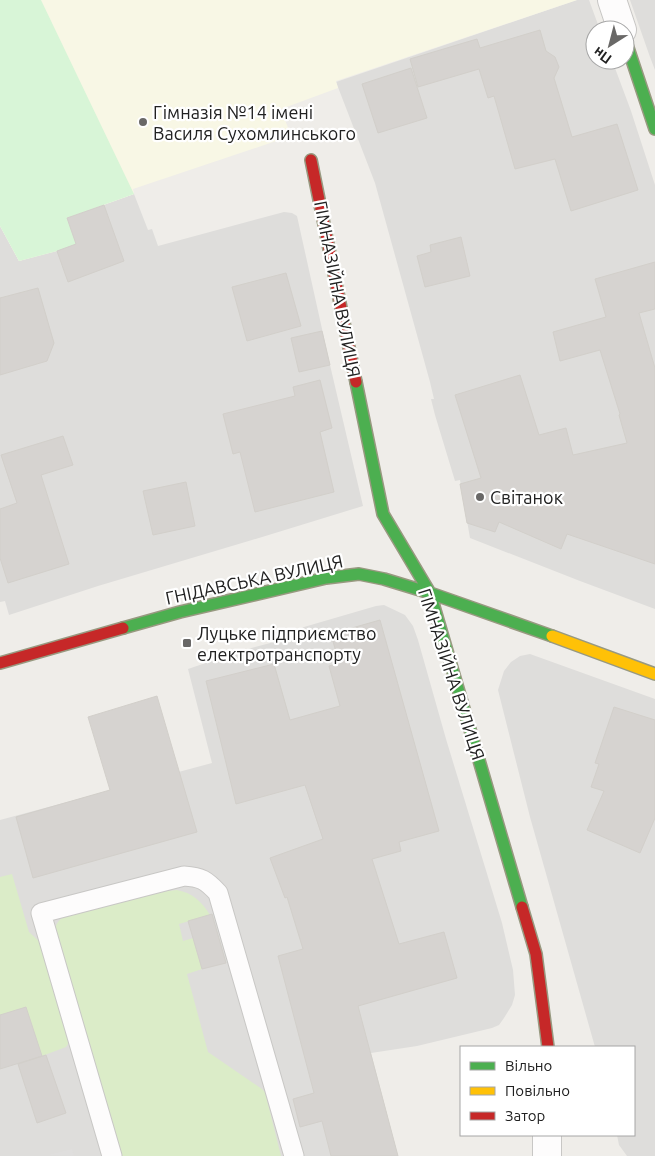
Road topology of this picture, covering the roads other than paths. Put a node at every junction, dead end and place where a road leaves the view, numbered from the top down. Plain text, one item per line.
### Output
1 (612, 0) edge
2 (619, 20) edge
3 (635, 69) edge
4 (655, 129) edge
5 (311, 160) dead end
6 (430, 593) junction
7 (0, 663) edge
8 (655, 674) edge
9 (548, 1046) edge
10 (547, 1136) edge
11 (112, 1156) edge
12 (294, 1156) edge
13 (547, 1156) edge

1 - 2 street
3 - 4 street
5 - 6 street, ГІМНАЗІЙНА ВУЛИЦЯ
6 - 7 street, ГНІДАВСЬКА ВУЛИЦЯ
6 - 8 street, ГНІДАВСЬКА ВУЛИЦЯ
6 - 9 street, ГІМНАЗІЙНА ВУЛИЦЯ
10 - 13 street
11 - 12 lane

